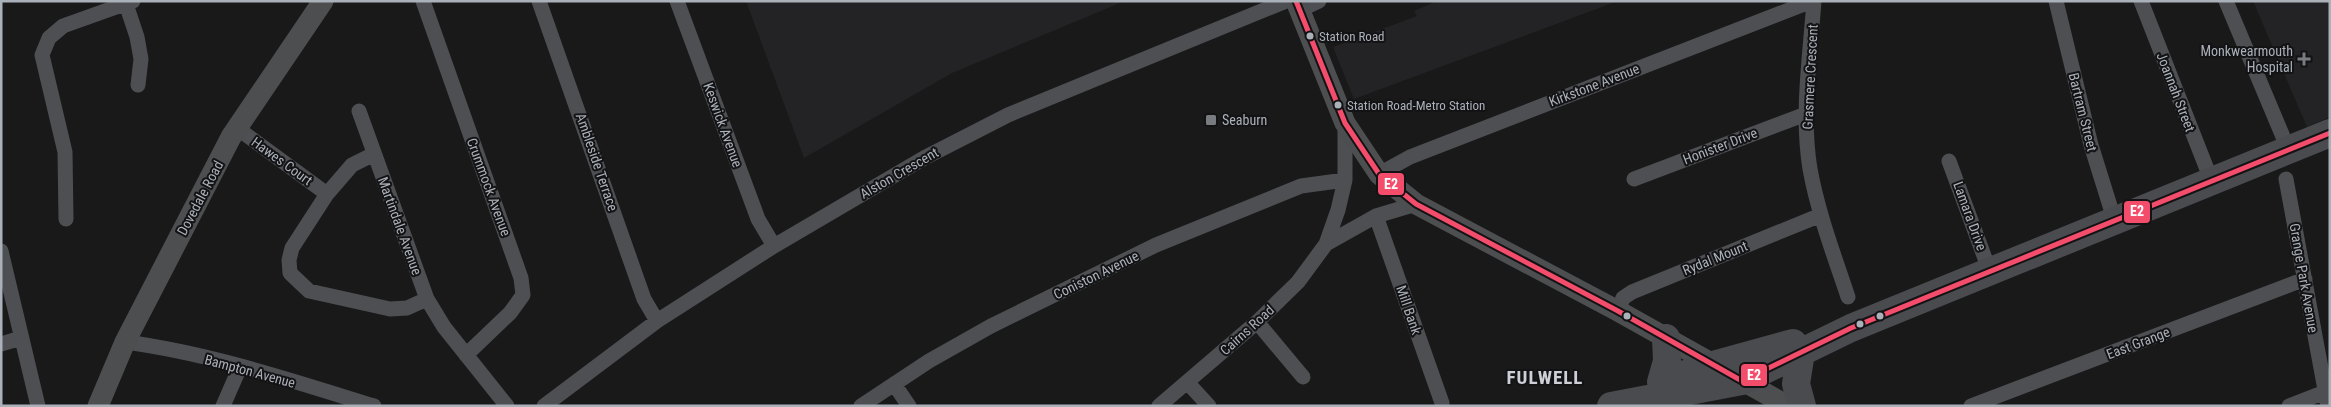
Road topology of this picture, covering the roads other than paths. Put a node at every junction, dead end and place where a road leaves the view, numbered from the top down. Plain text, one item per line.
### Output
1 (323, 1) edge
2 (423, 1) edge
3 (539, 1) edge
4 (677, 1) edge
5 (1319, 1) edge
6 (1813, 1) edge
7 (2056, 1) edge
8 (2141, 1) edge
9 (2226, 1) edge
10 (130, 3) edge
11 (1294, 4) edge
12 (138, 85) dead end
13 (359, 111) dead end
14 (1806, 114) junction
15 (1344, 123) junction
16 (238, 128) junction
17 (2330, 133) edge
18 (2284, 139) junction
19 (374, 154) junction
20 (1950, 161) dead end
21 (1380, 174) junction
22 (1634, 179) dead end
23 (2286, 179) dead end
24 (1345, 180) junction
25 (2212, 182) junction
26 (327, 194) junction
27 (1416, 204) junction
28 (1821, 215) junction
29 (1376, 216) junction
30 (66, 219) dead end
31 (2115, 222) junction
32 (1326, 244) junction
33 (774, 246) junction
34 (1, 251) edge
35 (1990, 272) junction
36 (2305, 280) junction
37 (1848, 297) dead end
38 (427, 298) junction
39 (1618, 310) junction
40 (657, 321) junction
41 (1257, 322) junction
42 (1850, 328) junction
43 (21, 338) junction
44 (1666, 338) junction
45 (125, 342) junction
46 (1, 344) edge
47 (1801, 352) junction
48 (466, 355) junction
49 (1713, 365) junction
50 (240, 367) junction
51 (1303, 377) dead end
52 (1742, 381) junction
53 (1187, 382) junction
54 (894, 384) junction
55 (1668, 394) edge
56 (2326, 399) edge
57 (1442, 403) dead end
58 (364, 404) edge
59 (38, 406) edge
60 (98, 406) edge
61 (223, 406) edge
62 (507, 406) edge
63 (544, 406) edge
64 (861, 406) edge
65 (910, 406) edge
66 (1159, 406) edge
67 (1209, 406) edge
68 (1594, 406) edge
69 (1611, 406) edge
70 (1788, 406) edge
71 (1802, 406) edge
72 (1971, 406) edge
73 (2289, 406) edge

1 - 16 main road, Dovedale Road
2 - 48 street, Crummock Avenue
3 - 40 street, Ambleside Terrace
4 - 33 street, Keswick Avenue
5 - 11 street, Alston Crescent
6 - 14 street, Grasmere Crescent
6 - 21 street, Kirkstone Avenue
7 - 31 street, Bartram Street
8 - 25 street, Joannah Street
9 - 18 street
10 - 12 street
10 - 30 street
11 - 15 main road
11 - 33 street, Alston Crescent
13 - 19 street, Martindale Avenue
14 - 22 street, Honister Drive
14 - 28 street, Grasmere Crescent
15 - 21 main road
15 - 24 street, Cairns Road
16 - 26 street, Hawes Court
16 - 45 main road, Dovedale Road
17 - 18 highway
18 - 25 highway
19 - 26 street
19 - 38 street, Martindale Avenue
20 - 35 street, Lamara Drive
21 - 27 main road
23 - 36 street, Grange Park Avenue
24 - 32 street, Cairns Road
24 - 54 street, Coniston Avenue
25 - 31 highway
26 - 38 street
27 - 29 street, Cairns Road
27 - 39 main road
28 - 37 street, Grasmere Crescent
28 - 39 street, Rydal Mount
29 - 32 street, Cairns Road
29 - 57 street, Mill Bank
31 - 35 highway
32 - 41 street, Cairns Road
33 - 40 street, Alston Crescent
34 - 43 street
35 - 42 highway
36 - 56 street, Grange Park Avenue
36 - 72 street, East Grange
38 - 48 street, Martindale Avenue
39 - 44 main road
40 - 63 street, Alston Crescent
41 - 51 street
41 - 53 street, Cairns Road
42 - 47 highway
42 - 49 highway
43 - 46 street
43 - 59 street
44 - 49 main road
44 - 55 highway
45 - 50 street, Bampton Avenue
45 - 60 main road, Dovedale Road
47 - 52 highway
47 - 71 highway
48 - 62 street, Martindale Avenue
49 - 52 main road
49 - 55 highway
50 - 58 street, Bampton Avenue
50 - 61 street
52 - 55 highway
52 - 70 main road
53 - 66 street, Cairns Road
53 - 67 street
54 - 64 street, Coniston Avenue
54 - 65 street
55 - 68 highway
55 - 69 highway
56 - 73 street

